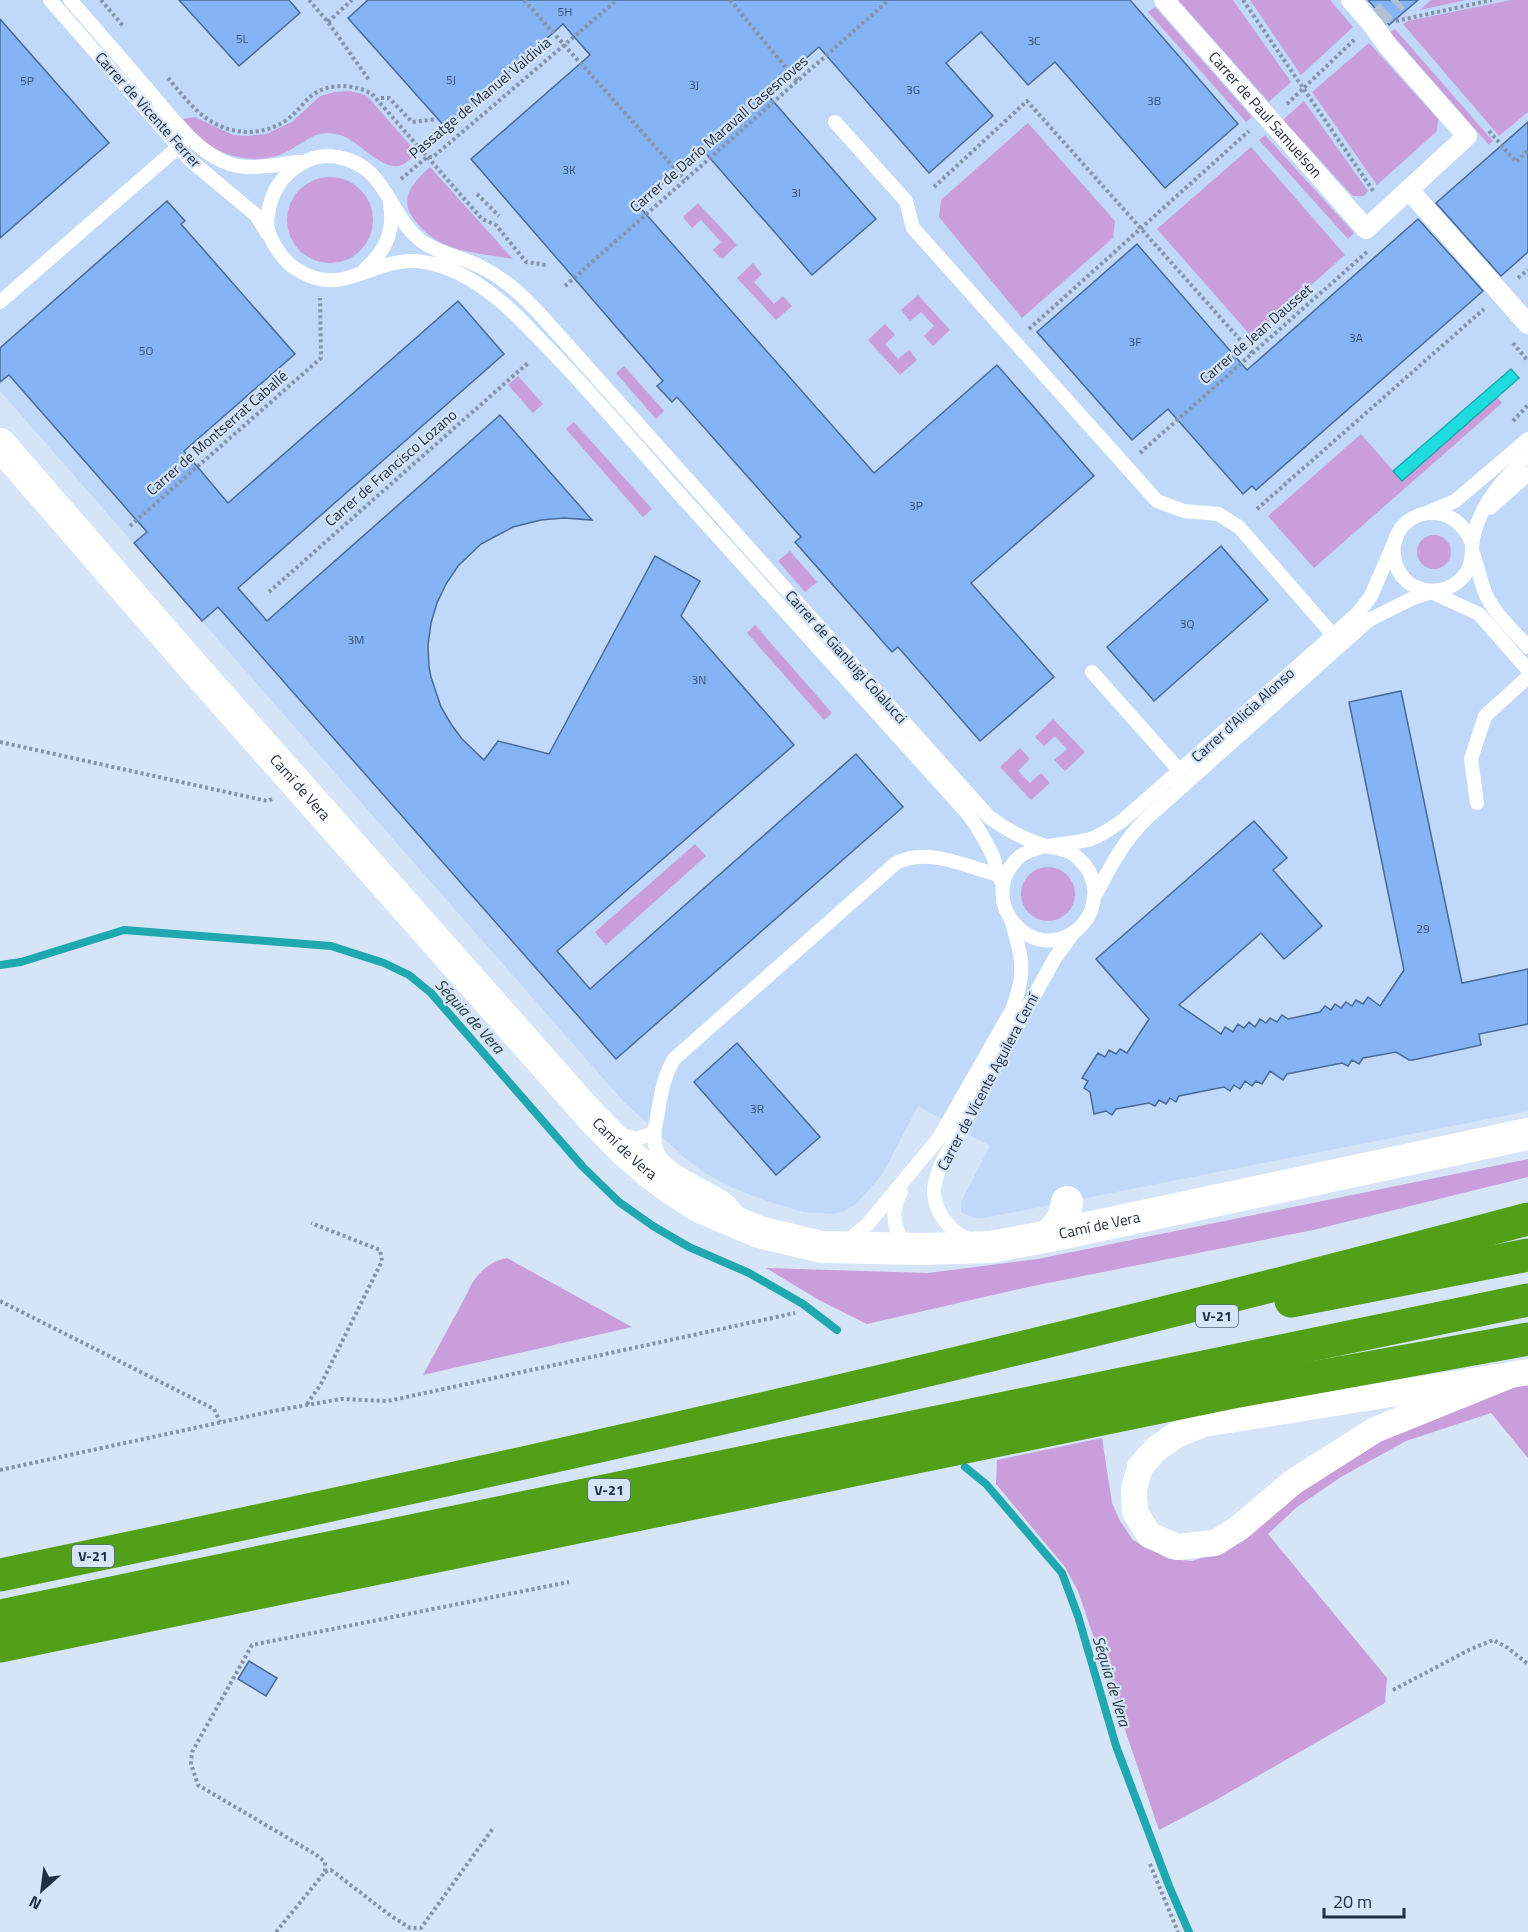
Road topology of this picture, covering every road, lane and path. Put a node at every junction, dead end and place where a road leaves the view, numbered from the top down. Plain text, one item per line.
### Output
1 (50, 0) edge
2 (70, 0) edge
3 (100, 0) edge
4 (309, 0) edge
5 (352, 0) edge
6 (524, 0) edge
7 (617, 0) edge
8 (730, 0) edge
9 (889, 0) edge
10 (1164, 0) edge
11 (1243, 0) edge
12 (1351, 0) edge
13 (1492, 0) edge
14 (328, 22) junction
15 (1372, 24) junction
16 (127, 31) dead end
17 (564, 44) junction
18 (165, 75) dead end
19 (369, 80) dead end
20 (797, 81) junction
21 (1304, 88) junction
22 (381, 98) dead end
23 (436, 119) dead end
24 (1267, 119) junction
25 (835, 122) dead end
26 (190, 136) junction
27 (179, 146) junction
28 (1528, 151) edge
29 (427, 157) junction
30 (304, 161) junction
31 (1516, 162) dead end
32 (685, 180) junction
33 (934, 187) dead end
34 (1408, 190) junction
35 (386, 192) junction
36 (477, 194) dead end
37 (1386, 210) junction
38 (499, 216) dead end
39 (1141, 229) junction
40 (1366, 229) junction
41 (273, 243) junction
42 (546, 265) dead end
43 (361, 272) junction
44 (320, 280) junction
45 (565, 286) dead end
46 (0, 302) edge
47 (1484, 309) dead end
48 (1528, 324) edge
49 (1015, 342) junction
50 (1252, 353) junction
51 (529, 362) dead end
52 (1528, 405) edge
53 (1513, 421) dead end
54 (1528, 439) edge
55 (0, 444) edge
56 (1137, 455) dead end
57 (1528, 456) edge
58 (1528, 474) edge
59 (1257, 509) dead end
60 (1426, 513) junction
61 (1478, 520) junction
62 (130, 526) dead end
63 (1396, 536) junction
64 (1472, 548) junction
65 (1431, 591) junction
66 (269, 592) dead end
67 (1333, 635) junction
68 (1528, 647) edge
69 (1528, 670) edge
70 (1092, 672) dead end
71 (1528, 677) edge
72 (0, 742) edge
73 (1180, 771) junction
74 (300, 788) junction
75 (1477, 803) dead end
76 (1048, 847) junction
77 (992, 852) junction
78 (974, 869) junction
79 (1000, 879) junction
80 (1095, 896) junction
81 (1011, 921) junction
82 (1074, 932) junction
83 (589, 1114) junction
84 (655, 1129) junction
85 (1528, 1134) edge
86 (910, 1174) junction
87 (1067, 1202) dead end
88 (1528, 1219) edge
89 (311, 1223) dead end
90 (759, 1232) junction
91 (1050, 1236) junction
92 (991, 1246) junction
93 (822, 1247) junction
94 (922, 1250) junction
95 (1528, 1255) edge
96 (1528, 1300) edge
97 (0, 1301) edge
98 (795, 1313) dead end
99 (1528, 1339) edge
100 (1520, 1374) edge
101 (906, 1376) junction
102 (306, 1405) junction
103 (220, 1422) junction
104 (0, 1470) edge
105 (0, 1575) edge
106 (569, 1581) dead end
107 (0, 1616) edge
108 (0, 1646) edge
109 (1528, 1664) edge
110 (1393, 1690) dead end
111 (494, 1827) dead end
112 (1150, 1864) dead end
113 (325, 1872) junction
114 (276, 1932) edge
115 (1178, 1932) edge

1 - 27 lane, Carrer de Vicente Ferrer
2 - 26 lane, Carrer de Vicente Ferrer
3 - 16 path
4 - 14 path
5 - 14 path
6 - 17 path
7 - 17 path, Passatge de Manuel Valdivia
8 - 20 path
9 - 20 path, Carrer de Darío Maravall Casesnoves
10 - 24 street, Carrer de Paul Samuelson
11 - 21 path
12 - 15 street
13 - 15 path
14 - 19 path
15 - 21 path
15 - 34 street
17 - 29 path, Passatge de Manuel Valdivia
17 - 32 path
18 - 29 path
20 - 32 path, Carrer de Darío Maravall Casesnoves
21 - 24 path
21 - 37 path
22 - 23 path
24 - 39 path
24 - 40 street, Carrer de Paul Samuelson
25 - 49 lane
26 - 27 lane
26 - 30 lane, Carrer de Vicente Ferrer
27 - 41 lane, Carrer de Vicente Ferrer
27 - 46 lane
28 - 31 path
29 - 35 path, Passatge de Manuel Valdivia
29 - 42 path
30 - 35 lane
30 - 41 lane
32 - 45 path, Carrer de Darío Maravall Casesnoves
33 - 39 path
34 - 37 street
34 - 48 street
35 - 43 lane
35 - 76 lane, Carrer de Gianluigi Colalucci
36 - 38 path
37 - 40 street
39 - 49 path
39 - 50 path
40 - 50 path, Carrer de Jean Dausset
41 - 44 lane
43 - 44 lane
43 - 77 lane
44 - 62 path, Carrer de Montserrat Caballé
47 - 59 path
49 - 67 lane
50 - 56 path, Carrer de Jean Dausset
51 - 66 path, Carrer de Francisco Lozano
52 - 53 path
54 - 60 lane
55 - 74 street, Camí de Vera
57 - 61 lane
58 - 61 lane
60 - 63 lane
60 - 64 lane
61 - 64 lane
63 - 65 lane
63 - 67 lane, Carrer d'Alicia Alonso
64 - 65 lane
64 - 68 lane
65 - 69 lane
65 - 80 lane, Carrer d'Alicia Alonso
67 - 73 lane, Carrer d'Alicia Alonso
70 - 73 lane
71 - 75 lane
72 - 74 path
73 - 76 lane, Carrer d'Alicia Alonso
74 - 83 street, Camí de Vera
76 - 79 lane
76 - 80 lane
77 - 78 lane
77 - 79 lane
78 - 79 lane
78 - 84 lane
79 - 81 lane
80 - 82 lane
81 - 82 lane
81 - 86 lane, Carrer de Vicente Aguilera Cerní
82 - 92 lane, Carrer de Vicente Aguilera Cerní
83 - 84 lane
83 - 90 street, Camí de Vera
84 - 90 lane
85 - 91 street, Camí de Vera
86 - 93 lane, Carrer de Vicente Aguilera Cerní
86 - 94 lane, Carrer de Vicente Aguilera Cerní
87 - 91 street
88 - 101 highway
89 - 102 path
90 - 93 street, Camí de Vera
91 - 92 street, Camí de Vera
92 - 94 street, Camí de Vera
93 - 94 street, Camí de Vera
95 - 101 highway, V-21
96 - 107 highway, V-21
97 - 103 path
98 - 102 path
99 - 108 highway
100 - 100 street
101 - 105 highway, V-21
102 - 103 path
103 - 104 path
106 - 113 path
109 - 110 path
111 - 113 path
112 - 115 path
113 - 114 path

